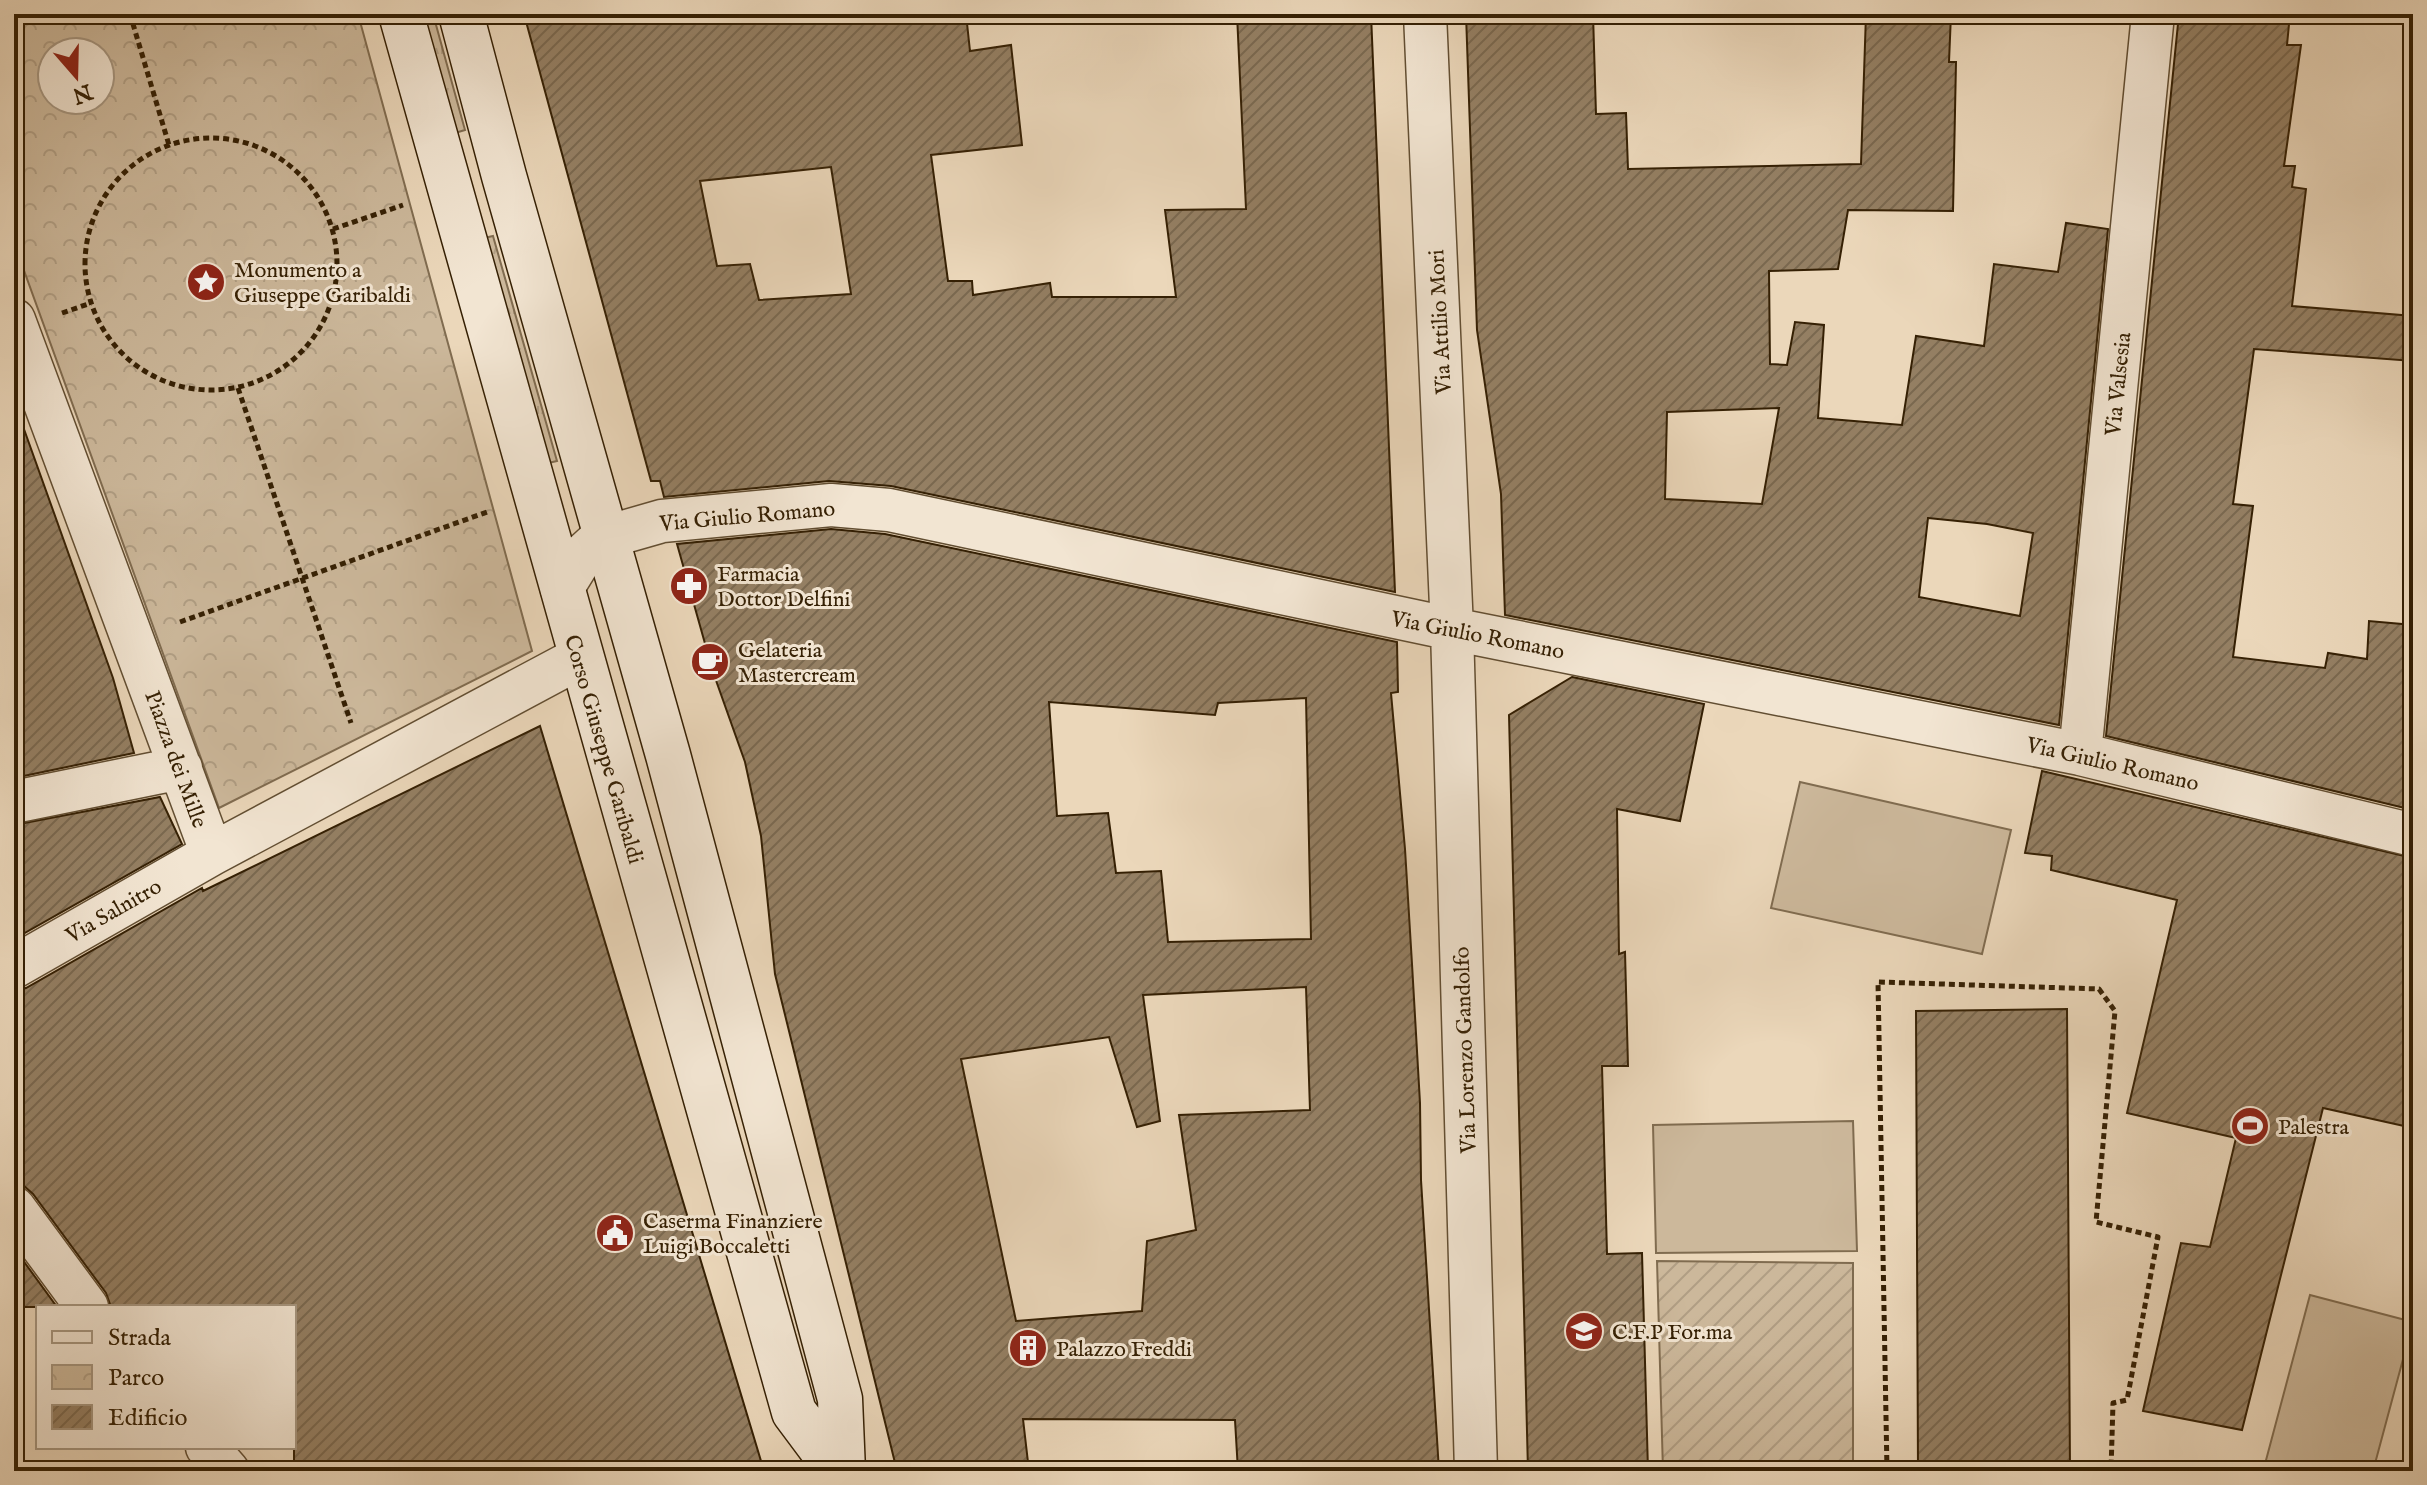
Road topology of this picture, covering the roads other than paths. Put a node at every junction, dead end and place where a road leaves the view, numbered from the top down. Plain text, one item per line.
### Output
1 (401, 14) edge
2 (461, 14) edge
3 (1425, 14) edge
4 (2153, 14) edge
5 (14, 320) edge
6 (606, 537) junction
7 (562, 589) junction
8 (1452, 629) junction
9 (579, 658) junction
10 (2080, 754) junction
11 (181, 768) junction
12 (14, 802) edge
13 (2413, 835) edge
14 (212, 854) junction
15 (14, 967) edge
16 (14, 1208) edge
17 (86, 1305) edge
18 (209, 1449) edge
19 (228, 1471) edge
20 (840, 1471) edge
21 (1476, 1471) edge

1 - 7 main road, Corso Giuseppe Garibaldi
2 - 6 main road, Corso Giuseppe Garibaldi
3 - 8 street, Via Attilio Mori
4 - 10 street, Via Valsesia
5 - 11 street, Piazza dei Mille
6 - 7 street, Via Giulio Romano
6 - 8 street, Via Giulio Romano
6 - 20 main road, Corso Giuseppe Garibaldi
7 - 9 main road, Corso Giuseppe Garibaldi
8 - 10 street, Via Giulio Romano
8 - 21 street, Via Lorenzo Gandolfo
9 - 14 street, Piazza dei Mille
9 - 20 main road, Corso Giuseppe Garibaldi
10 - 13 street, Via Giulio Romano
11 - 12 street
11 - 14 street, Piazza dei Mille
14 - 15 street, Via Salnitro
16 - 17 street
18 - 19 street

